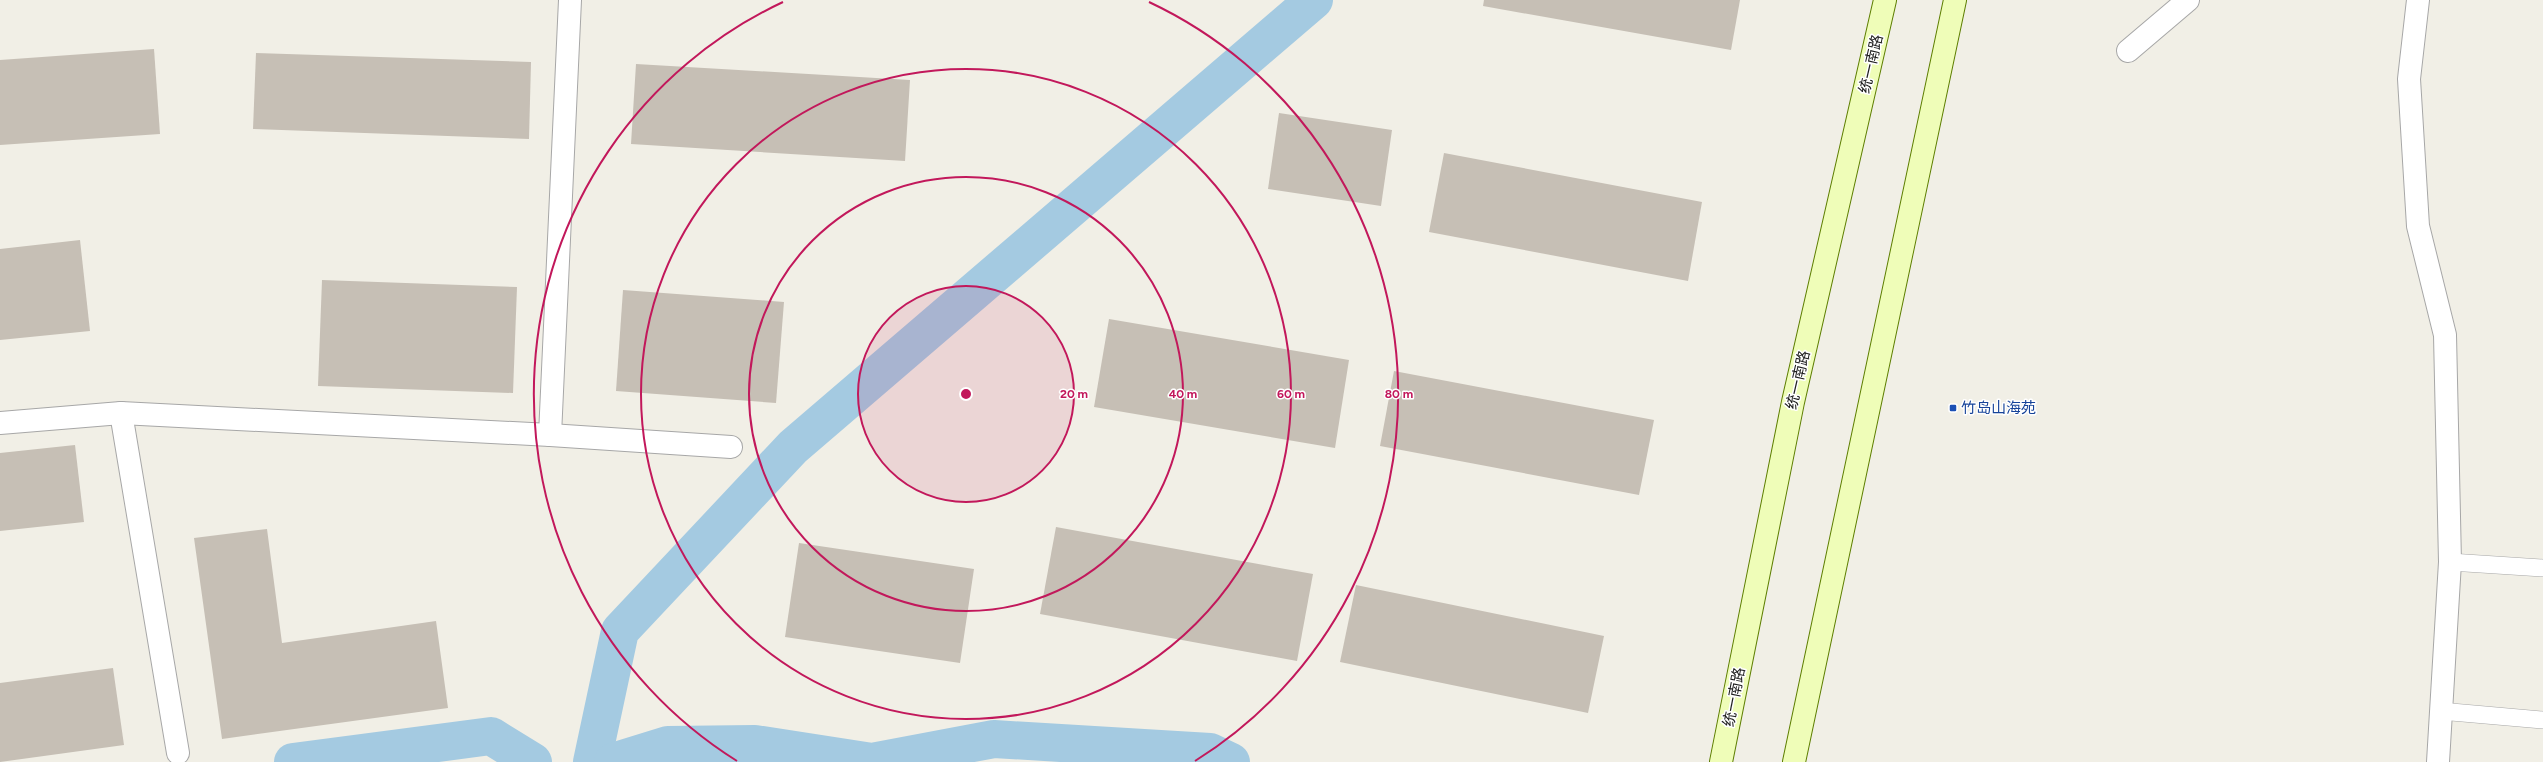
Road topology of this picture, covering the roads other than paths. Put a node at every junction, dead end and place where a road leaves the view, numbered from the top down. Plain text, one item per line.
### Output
1 (570, 0) edge
2 (1885, 0) edge
3 (1955, 0) edge
4 (2188, 0) edge
5 (2418, 0) edge
6 (2128, 51) dead end
7 (121, 413) junction
8 (0, 424) edge
9 (550, 435) junction
10 (731, 447) dead end
11 (2450, 562) junction
12 (2543, 568) edge
13 (2440, 711) junction
14 (2543, 720) edge
15 (178, 753) dead end
16 (1721, 762) edge
17 (1794, 762) edge
18 (2438, 762) edge

1 - 9 street
2 - 16 main road, 统一南路
3 - 17 main road
4 - 6 street
5 - 11 street
7 - 8 street
7 - 9 street
7 - 15 street
9 - 10 street
11 - 12 lane
11 - 13 street
13 - 14 lane
13 - 18 street

